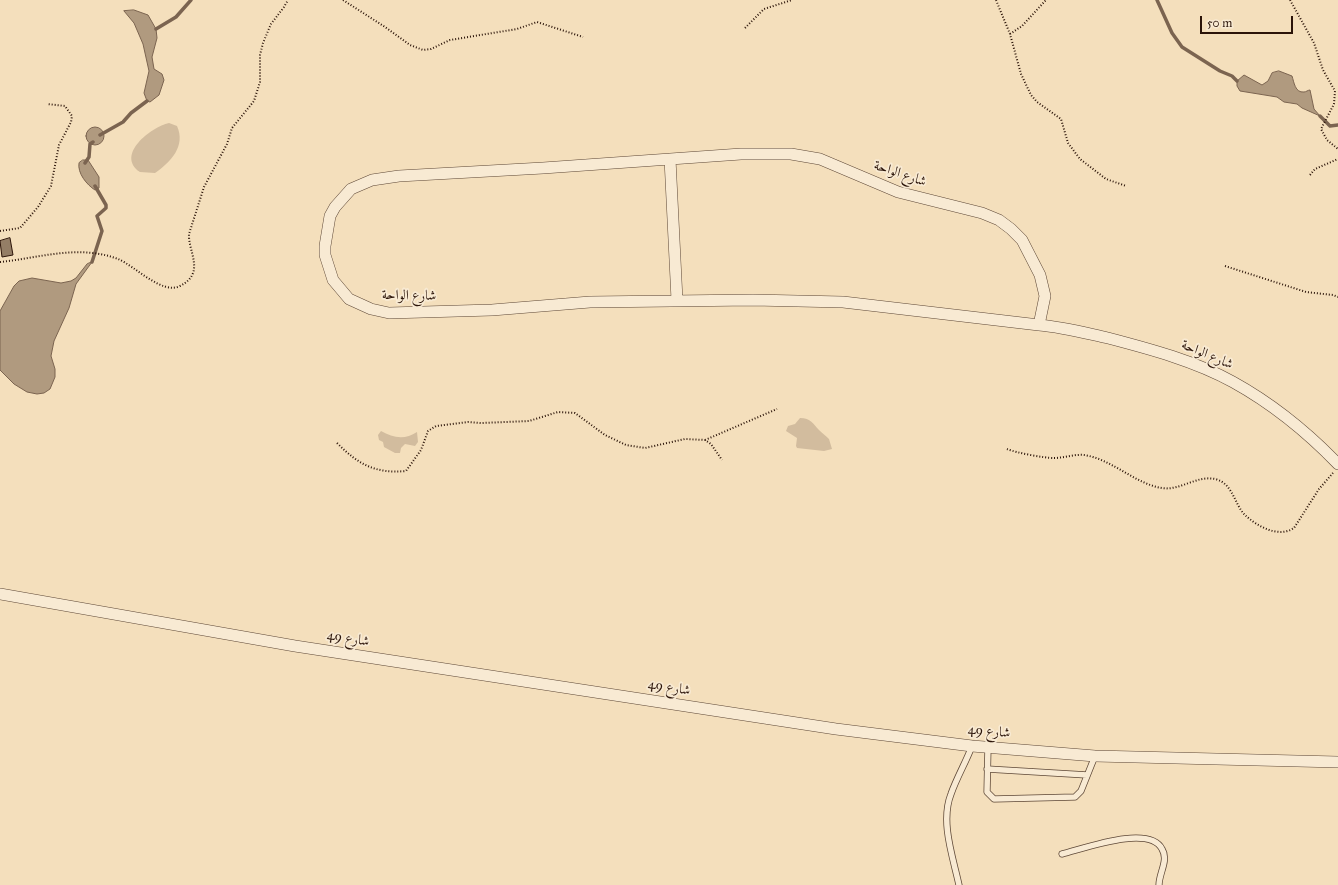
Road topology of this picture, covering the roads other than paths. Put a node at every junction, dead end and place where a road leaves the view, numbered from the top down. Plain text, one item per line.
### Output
1 (670, 159) junction
2 (677, 300) junction
3 (1039, 325) junction
4 (1338, 464) edge
5 (0, 594) edge
6 (972, 746) junction
7 (988, 747) junction
8 (1095, 756) junction
9 (1338, 762) edge
10 (987, 769) junction
11 (1087, 775) junction
12 (1062, 854) dead end
13 (959, 885) edge
14 (1159, 885) edge

1 - 2 street
1 - 2 street, شارع الواحة
1 - 3 street, شارع الواحة
2 - 3 street, شارع الواحة
3 - 4 street, شارع الواحة
5 - 6 street, شارع 49
6 - 7 street, شارع 49
6 - 13 lane
7 - 8 street, شارع 49
7 - 10 lane
8 - 9 street, شارع 49
8 - 11 lane
10 - 11 lane
10 - 11 lane
12 - 14 lane

